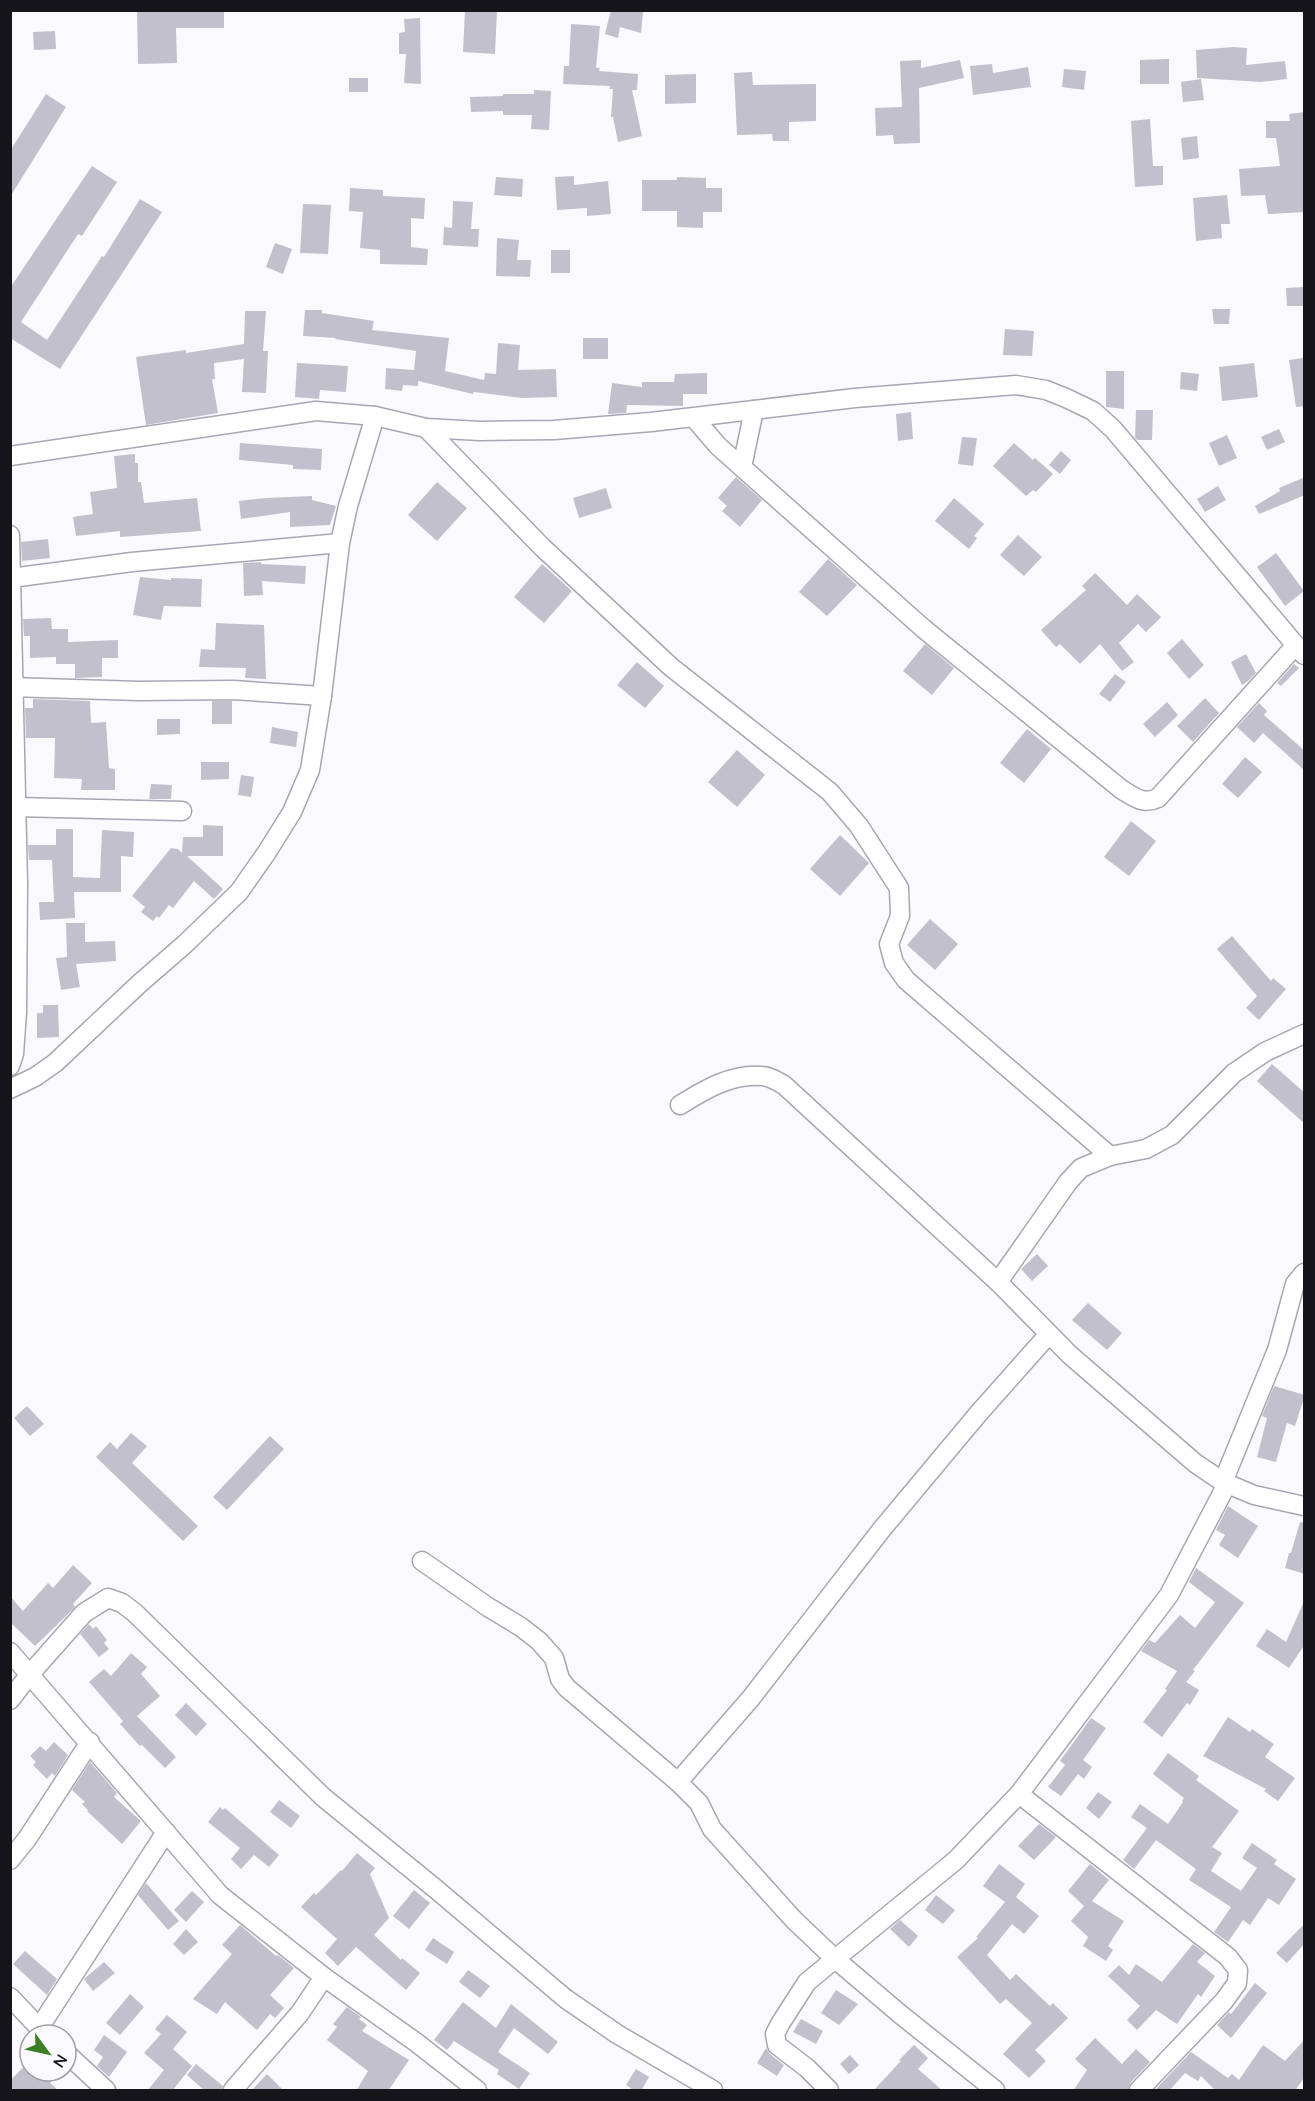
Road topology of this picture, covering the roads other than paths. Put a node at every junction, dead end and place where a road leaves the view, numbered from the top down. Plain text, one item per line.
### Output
1 (754, 410) junction
2 (375, 416) junction
3 (694, 418) junction
4 (426, 428) junction
5 (10, 456) edge
6 (742, 467) junction
7 (10, 535) edge
8 (340, 543) junction
9 (11, 578) edge
10 (1300, 650) edge
11 (13, 688) edge
12 (321, 696) junction
13 (16, 807) junction
14 (182, 811) dead end
15 (1305, 1034) edge
16 (10, 1066) edge
17 (10, 1089) edge
18 (680, 1105) dead end
19 (1110, 1156) junction
20 (1305, 1272) edge
21 (998, 1282) junction
22 (1048, 1334) junction
23 (1225, 1483) junction
24 (1305, 1506) edge
25 (422, 1561) dead end
26 (10, 1652) edge
27 (30, 1674) junction
28 (10, 1700) edge
29 (90, 1742) junction
30 (678, 1782) junction
31 (1019, 1794) junction
32 (166, 1832) junction
33 (10, 1860) edge
34 (834, 1958) junction
35 (324, 1977) junction
36 (10, 1997) edge
37 (35, 2023) edge
38 (49, 2023) edge
39 (78, 2064) edge
40 (475, 2090) edge
41 (106, 2091) edge
42 (233, 2091) edge
43 (713, 2091) edge
44 (829, 2091) edge
45 (995, 2091) edge
46 (1139, 2091) edge

1 - 3 street
1 - 6 street
1 - 10 street
2 - 4 street
2 - 5 street
2 - 8 street
3 - 4 street
3 - 6 street
4 - 19 street
6 - 10 street
7 - 9 street
8 - 9 street
8 - 12 street
9 - 11 street
11 - 12 street
11 - 13 street
12 - 17 street
13 - 14 street
13 - 16 street
15 - 19 street
18 - 21 street
19 - 21 street
20 - 23 street
21 - 22 street
22 - 23 street
22 - 30 street
23 - 24 street
23 - 31 street
25 - 30 street
26 - 27 street
27 - 28 street
27 - 29 street
27 - 43 street
29 - 32 street
29 - 33 street
30 - 34 street
31 - 34 street
31 - 46 street
32 - 35 street
32 - 38 street
34 - 44 street
34 - 45 street
35 - 40 street
35 - 42 street
36 - 37 street
39 - 41 street

